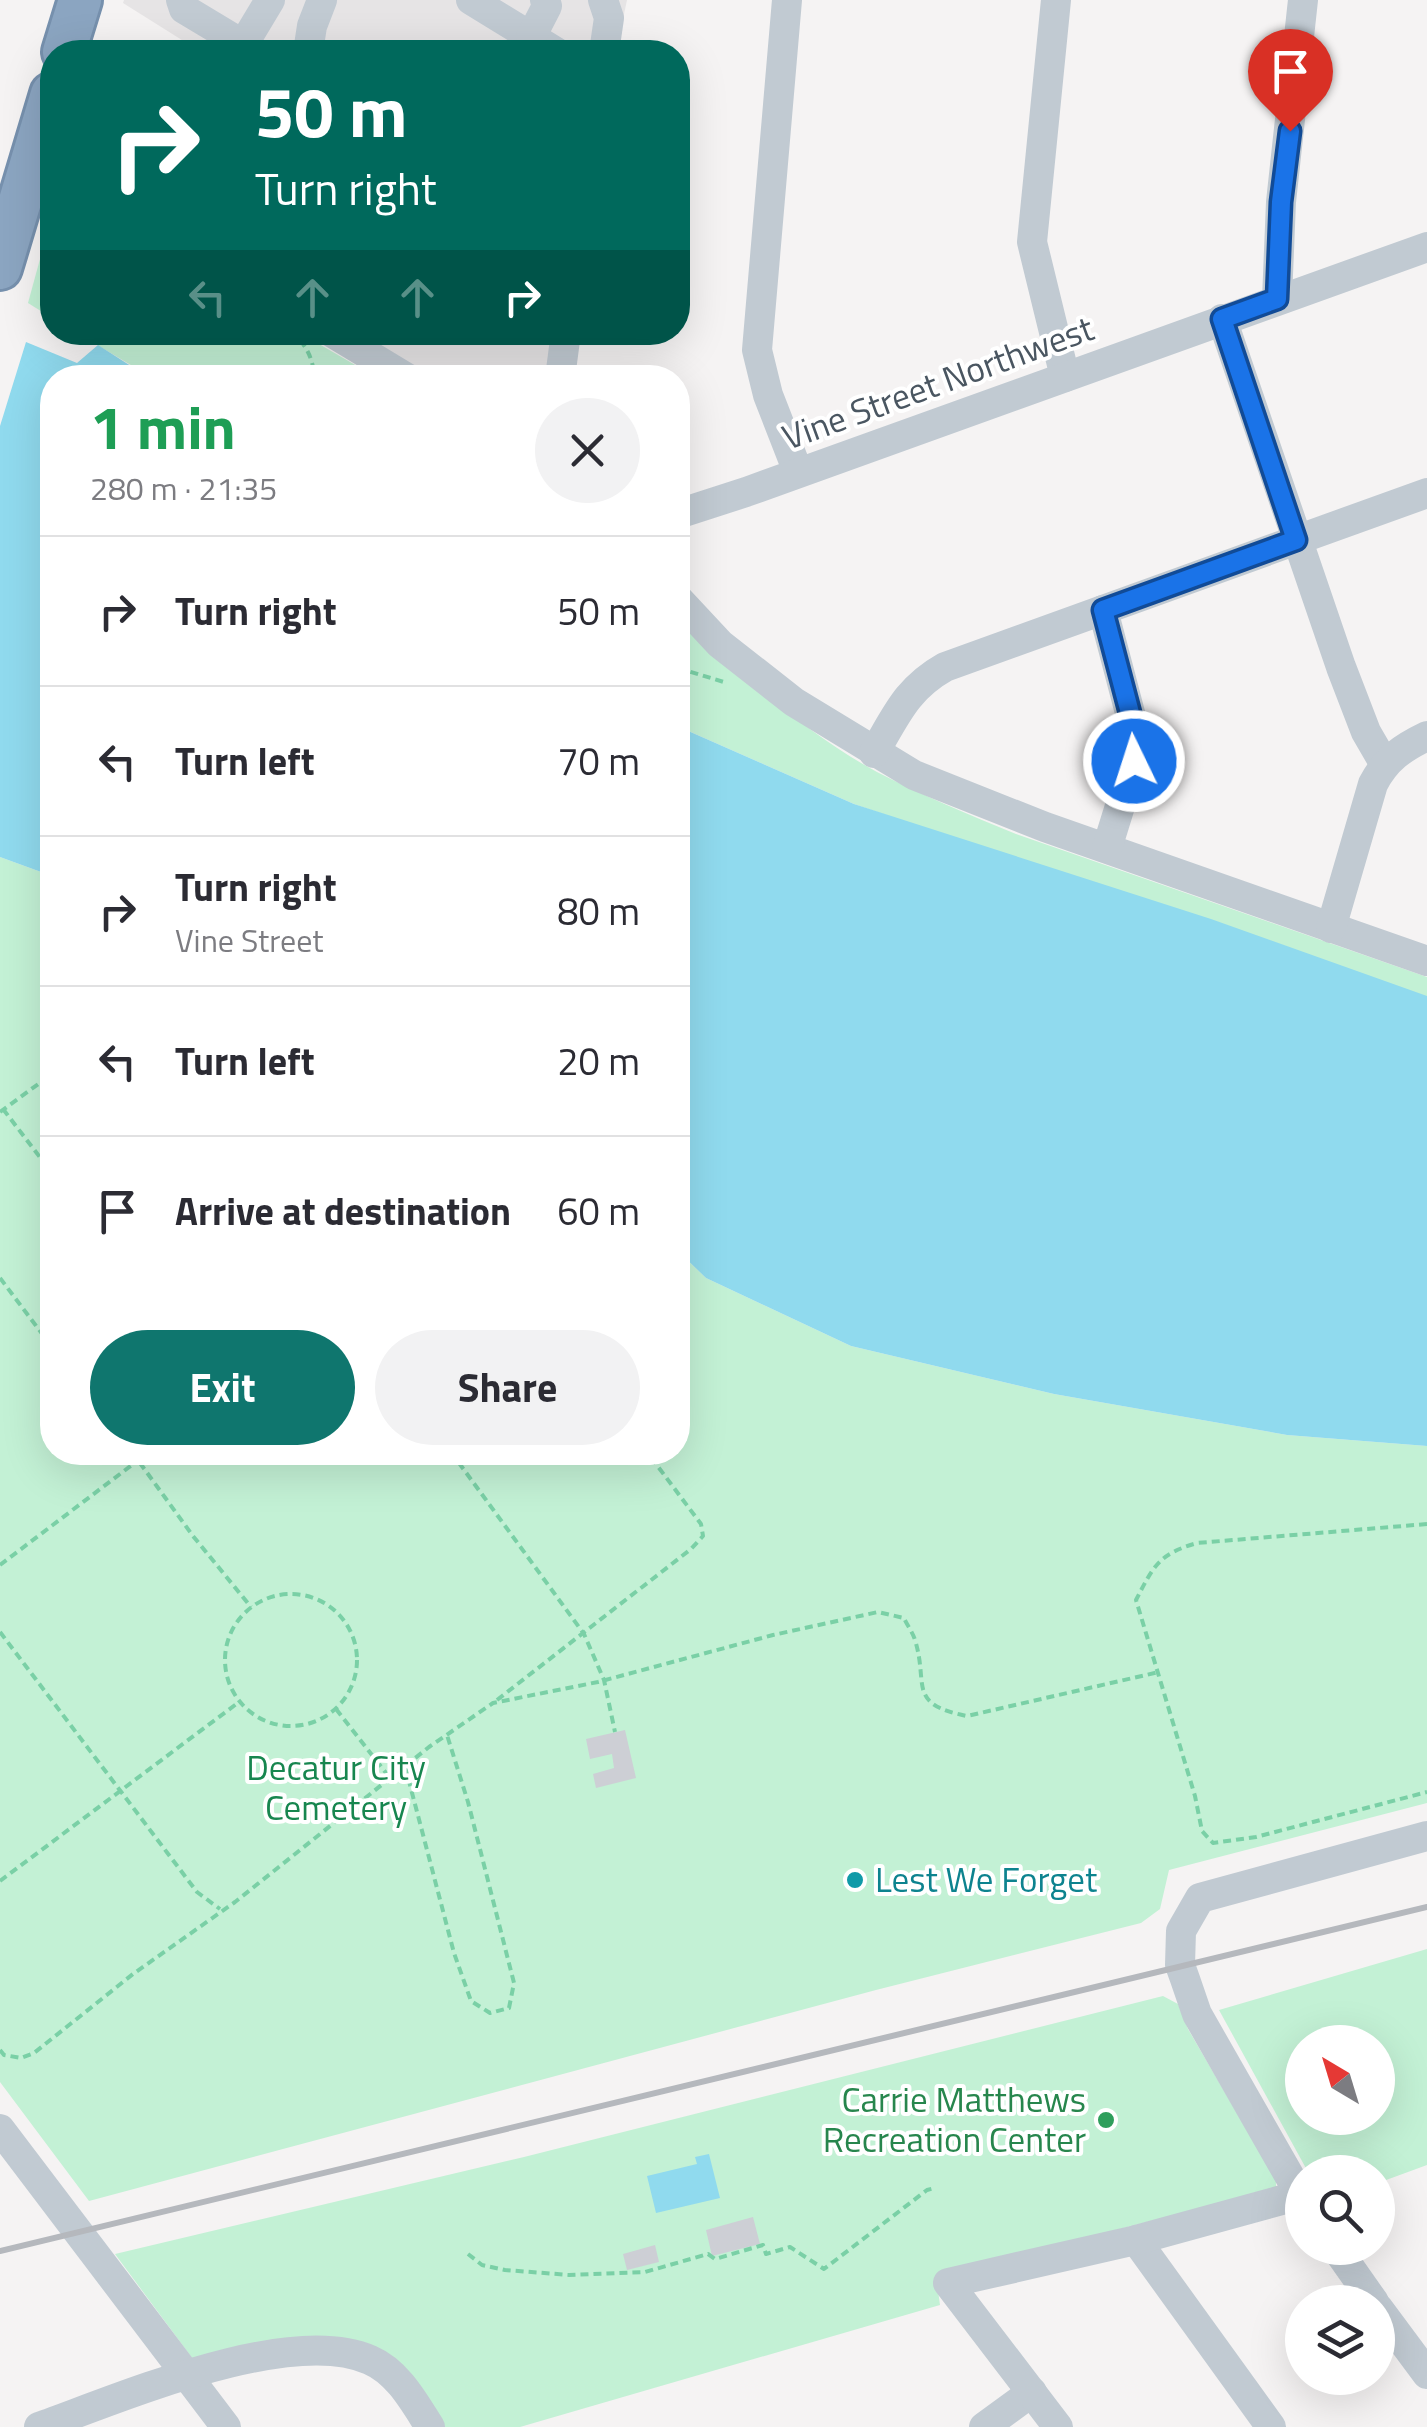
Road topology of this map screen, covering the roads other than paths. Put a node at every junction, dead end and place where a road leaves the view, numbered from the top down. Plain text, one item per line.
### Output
1 (80, 0) edge
2 (182, 0) edge
3 (270, 0) edge
4 (322, 0) edge
5 (471, 0) edge
6 (545, 0) edge
7 (603, 0) edge
8 (787, 0) edge
9 (1056, 0) edge
10 (1303, 0) edge
11 (68, 40) edge
12 (235, 40) edge
13 (246, 40) edge
14 (310, 40) edge
15 (536, 40) edge
16 (544, 40) edge
17 (605, 40) edge
18 (40, 171) edge
19 (1427, 247) edge
20 (0, 268) edge
21 (1277, 299) junction
22 (1222, 319) junction
23 (352, 345) edge
24 (385, 365) edge
25 (1065, 377) junction
26 (798, 472) junction
27 (1427, 493) edge
28 (690, 511) edge
29 (1296, 540) junction
30 (1103, 610) junction
31 (690, 611) edge
32 (1427, 736) edge
33 (874, 753) junction
34 (1384, 764) junction
35 (1107, 848) junction
36 (1331, 928) junction
37 (1427, 961) edge
38 (1427, 1836) edge
39 (0, 2129) edge
40 (1285, 2167) edge
41 (1285, 2201) edge
42 (1136, 2240) junction
43 (1395, 2331) edge
44 (187, 2372) junction
45 (1427, 2374) edge
46 (1032, 2392) junction
47 (38, 2427) edge
48 (226, 2427) edge
49 (430, 2427) edge
50 (984, 2427) edge
51 (1058, 2427) edge
52 (1271, 2427) edge

1 - 11 highway
2 - 12 street
3 - 13 street
4 - 14 street
5 - 15 street
6 - 16 street
7 - 17 street
8 - 26 street
9 - 25 street
10 - 21 street
18 - 20 highway
19 - 21 street
21 - 22 street, Vine Street Northwest
22 - 25 street, Vine Street Northwest
22 - 29 street
23 - 24 street
25 - 26 street, Vine Street Northwest
26 - 28 street, Vine Street Northwest
27 - 29 street
29 - 30 street
29 - 34 street
30 - 33 street
30 - 35 street
31 - 33 street
32 - 34 street
33 - 35 street
34 - 36 street
35 - 36 street
36 - 37 street
38 - 40 street
39 - 44 street
41 - 42 street
42 - 46 street
42 - 52 street
43 - 45 street
44 - 47 street
44 - 48 street
44 - 49 street
46 - 50 street
46 - 51 street

